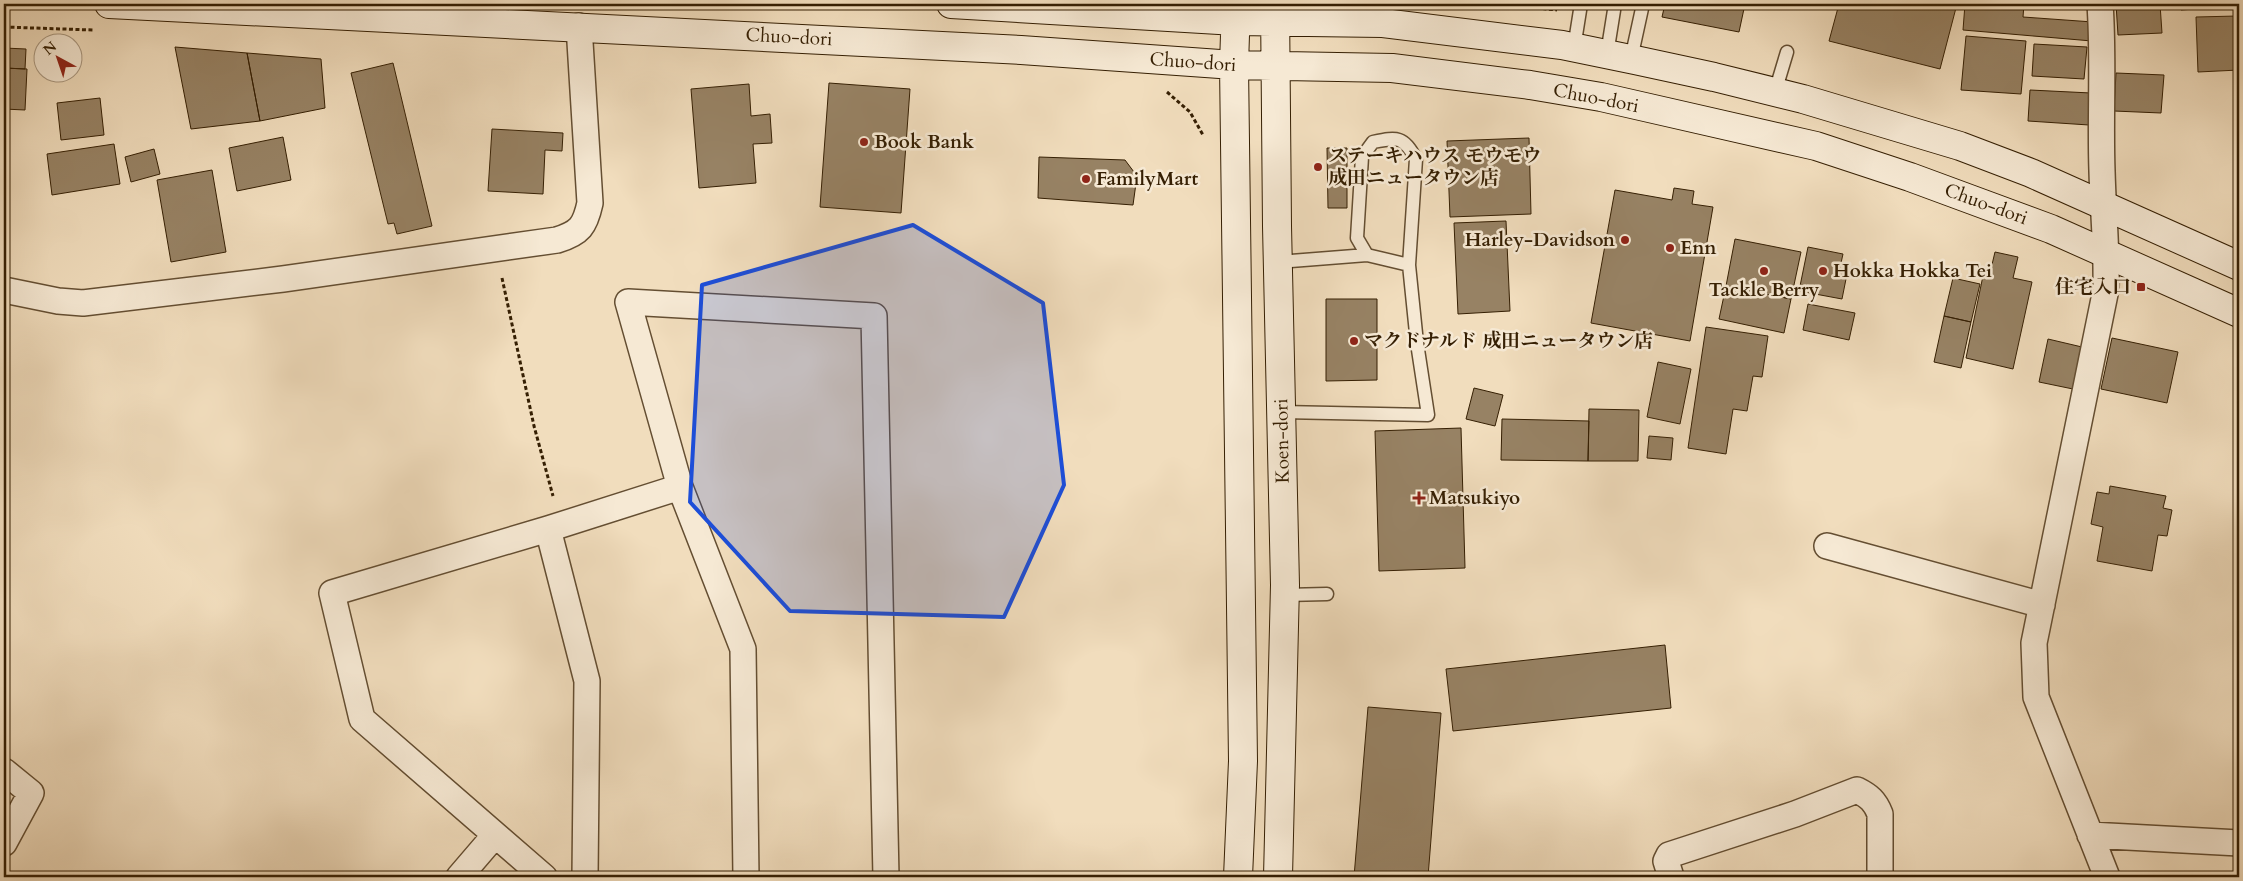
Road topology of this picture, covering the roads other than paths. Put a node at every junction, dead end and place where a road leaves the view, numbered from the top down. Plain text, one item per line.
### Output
1 (109, 4) edge
2 (951, 4) edge
3 (1581, 4) edge
4 (1615, 4) edge
5 (1643, 4) edge
6 (2100, 4) edge
7 (999, 5) edge
8 (1236, 12) edge
9 (1276, 12) edge
10 (579, 26) junction
11 (1574, 48) junction
12 (1787, 52) dead end
13 (1619, 57) junction
14 (1234, 65) junction
15 (1276, 66) junction
16 (1775, 92) junction
17 (2104, 206) junction
18 (2107, 252) junction
19 (1367, 255) junction
20 (1278, 262) junction
21 (1409, 265) junction
22 (2239, 266) edge
23 (4, 290) edge
24 (2239, 313) edge
25 (1282, 412) junction
26 (680, 487) junction
27 (554, 527) junction
28 (1827, 546) dead end
29 (1328, 594) dead end
30 (1285, 595) junction
31 (2042, 605) junction
32 (4, 771) edge
33 (495, 835) junction
34 (2090, 835) junction
35 (4, 843) edge
36 (2239, 844) edge
37 (459, 877) edge
38 (544, 877) edge
39 (585, 877) edge
40 (746, 877) edge
41 (886, 877) edge
42 (1238, 877) edge
43 (1278, 877) edge
44 (1671, 877) edge
45 (1880, 877) edge
46 (2107, 877) edge

1 - 10 street, Chuo-dori
2 - 7 street
3 - 11 lane
4 - 13 lane
5 - 13 lane
6 - 17 street
7 - 8 street
8 - 9 street
8 - 14 street
9 - 11 street
9 - 15 street, Koen-dori
10 - 14 street, Chuo-dori
10 - 23 street
11 - 13 street
12 - 16 lane
13 - 16 street
14 - 15 street, Chuo-dori
14 - 42 street
15 - 18 street, Chuo-dori
15 - 20 street, Koen-dori
16 - 17 street
17 - 18 street
17 - 22 street
18 - 24 street, Chuo-dori
18 - 31 street
19 - 20 lane
19 - 21 lane
19 - 21 lane
20 - 25 street, Koen-dori
21 - 25 lane
25 - 30 street, Koen-dori
26 - 27 street
26 - 40 street
26 - 41 street
27 - 33 street
27 - 39 street
28 - 31 street
29 - 30 lane
30 - 43 street, Koen-dori
31 - 34 street
32 - 35 street
33 - 37 street
33 - 38 street
34 - 36 street
34 - 46 street
44 - 45 street

